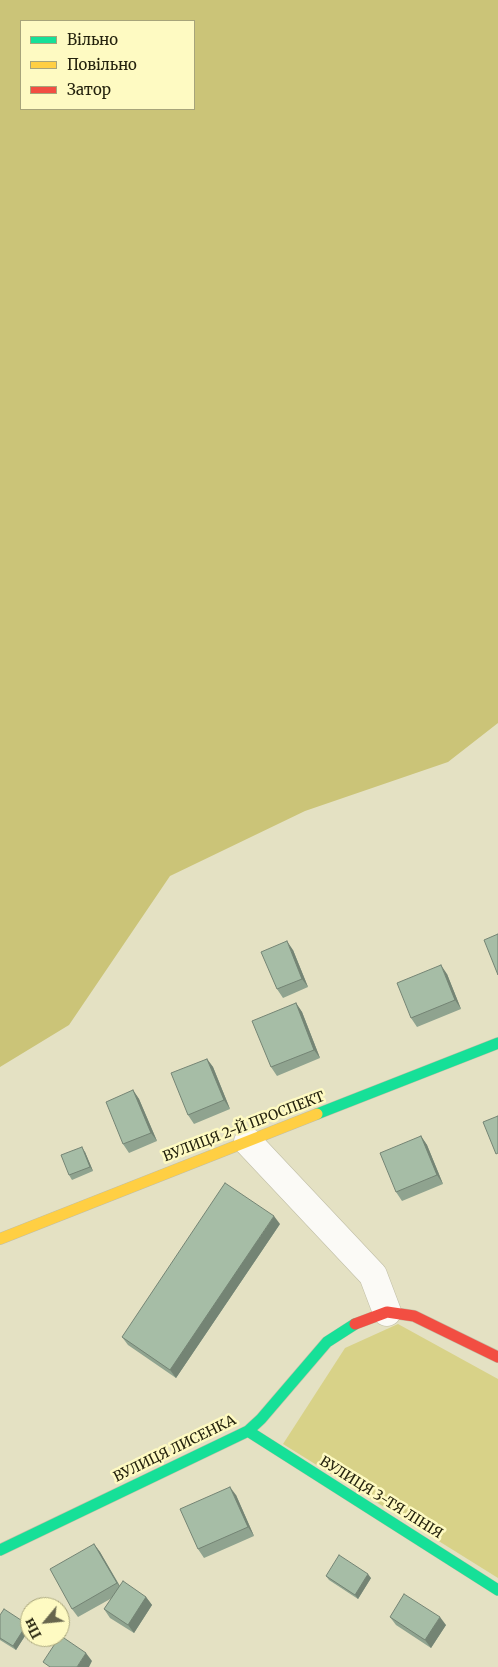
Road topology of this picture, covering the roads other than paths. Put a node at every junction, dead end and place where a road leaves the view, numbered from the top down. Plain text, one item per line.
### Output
1 (498, 1044) edge
2 (248, 1142) junction
3 (0, 1239) edge
4 (387, 1312) junction
5 (498, 1357) edge
6 (248, 1432) junction
7 (0, 1550) edge
8 (498, 1590) edge

1 - 2 street, ВУЛИЦЯ 2-Й ПРОСПЕКТ
2 - 3 street, ВУЛИЦЯ 2-Й ПРОСПЕКТ
2 - 4 street
4 - 5 street, ВУЛИЦЯ ЛИСЕНКА
4 - 6 street, ВУЛИЦЯ ЛИСЕНКА
6 - 7 street, ВУЛИЦЯ ЛИСЕНКА
6 - 8 street, ВУЛИЦЯ 3-ТЯ ЛІНІЯ

